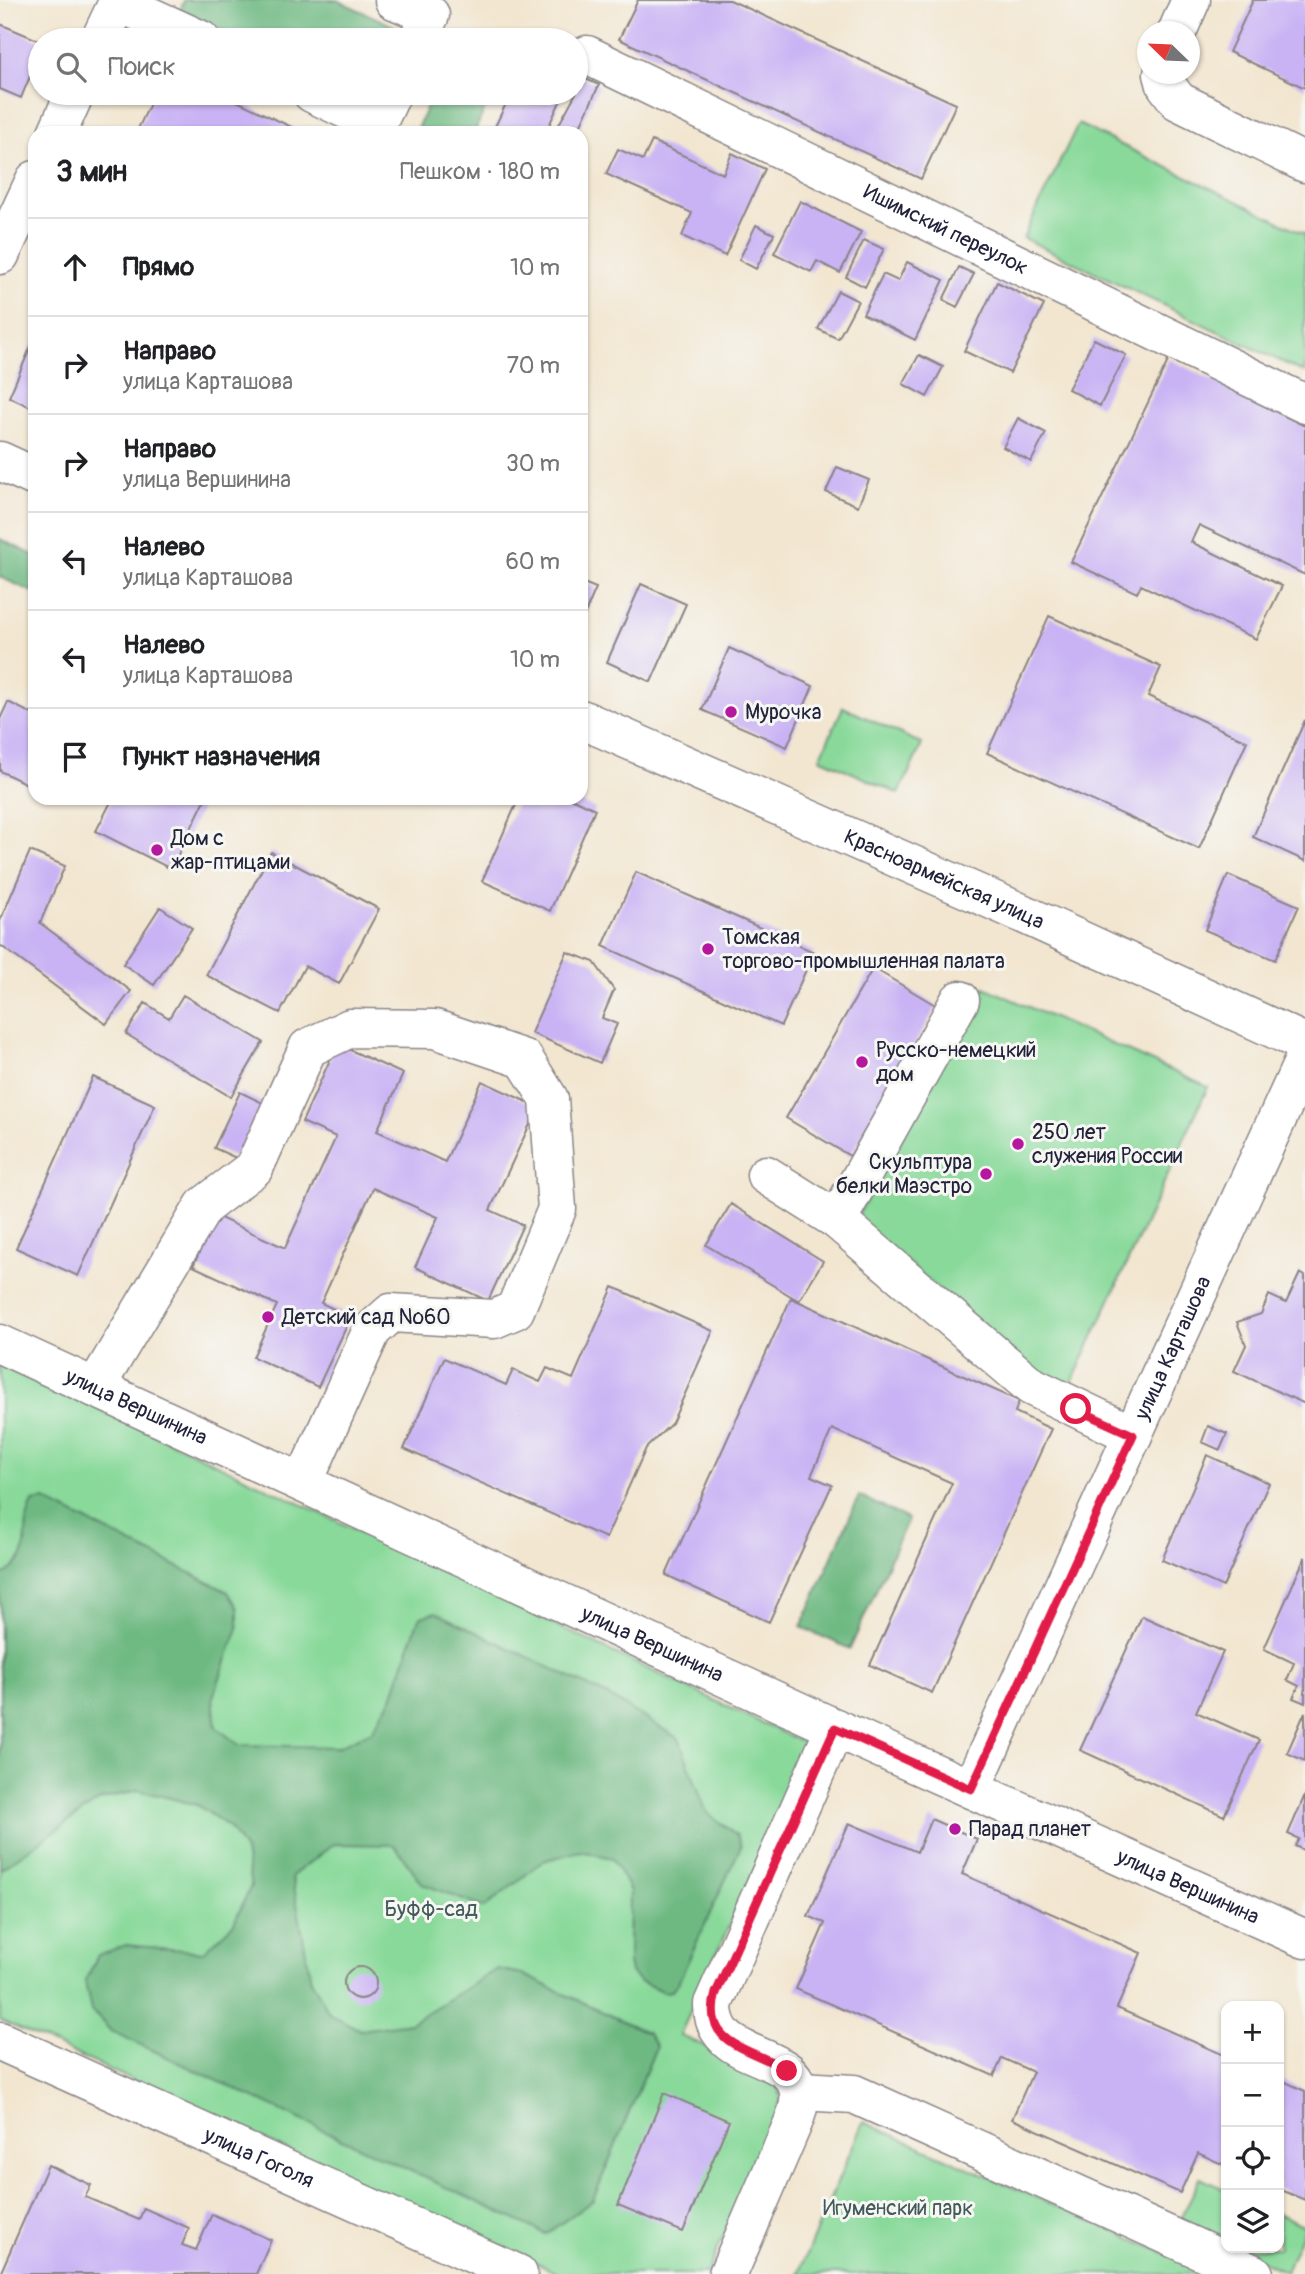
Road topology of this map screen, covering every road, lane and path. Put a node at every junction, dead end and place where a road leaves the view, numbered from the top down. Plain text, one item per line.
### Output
1 (394, 0) edge
2 (1191, 0) edge
3 (118, 1) edge
4 (1182, 21) edge
5 (106, 28) edge
6 (175, 28) edge
7 (424, 28) edge
8 (588, 55) edge
9 (1166, 84) edge
10 (70, 105) edge
11 (337, 105) edge
12 (386, 105) edge
13 (60, 126) edge
14 (1305, 163) edge
15 (28, 195) edge
16 (0, 255) edge
17 (1305, 404) edge
18 (0, 461) edge
19 (28, 474) edge
20 (588, 722) edge
21 (960, 1000) dead end
22 (1305, 1043) edge
23 (1305, 1058) edge
24 (766, 1174) dead end
25 (836, 1220) junction
26 (0, 1344) edge
27 (95, 1388) junction
28 (1133, 1435) junction
29 (303, 1483) junction
30 (835, 1728) junction
31 (971, 1789) junction
32 (1305, 1939) edge
33 (0, 2041) edge
34 (800, 2091) junction
35 (517, 2274) edge
36 (728, 2274) edge
37 (1254, 2274) edge

1 - 7 street
2 - 4 street
3 - 5 street
3 - 6 street
8 - 17 street, Ишимский переулок
9 - 14 street
10 - 13 street
11 - 12 street
15 - 16 street
18 - 19 street
20 - 22 street, Красноармейская улица
21 - 25 street
23 - 28 street, улица Карташова
24 - 25 street
25 - 28 street
26 - 27 street, улица Вершинина
27 - 29 street, улица Вершинина
27 - 29 street
28 - 31 street, улица Карташова
29 - 30 street, улица Вершинина
30 - 31 street, улица Вершинина
30 - 34 street
31 - 32 street, улица Вершинина
33 - 35 street, улица Гоголя
34 - 36 street
34 - 37 street

